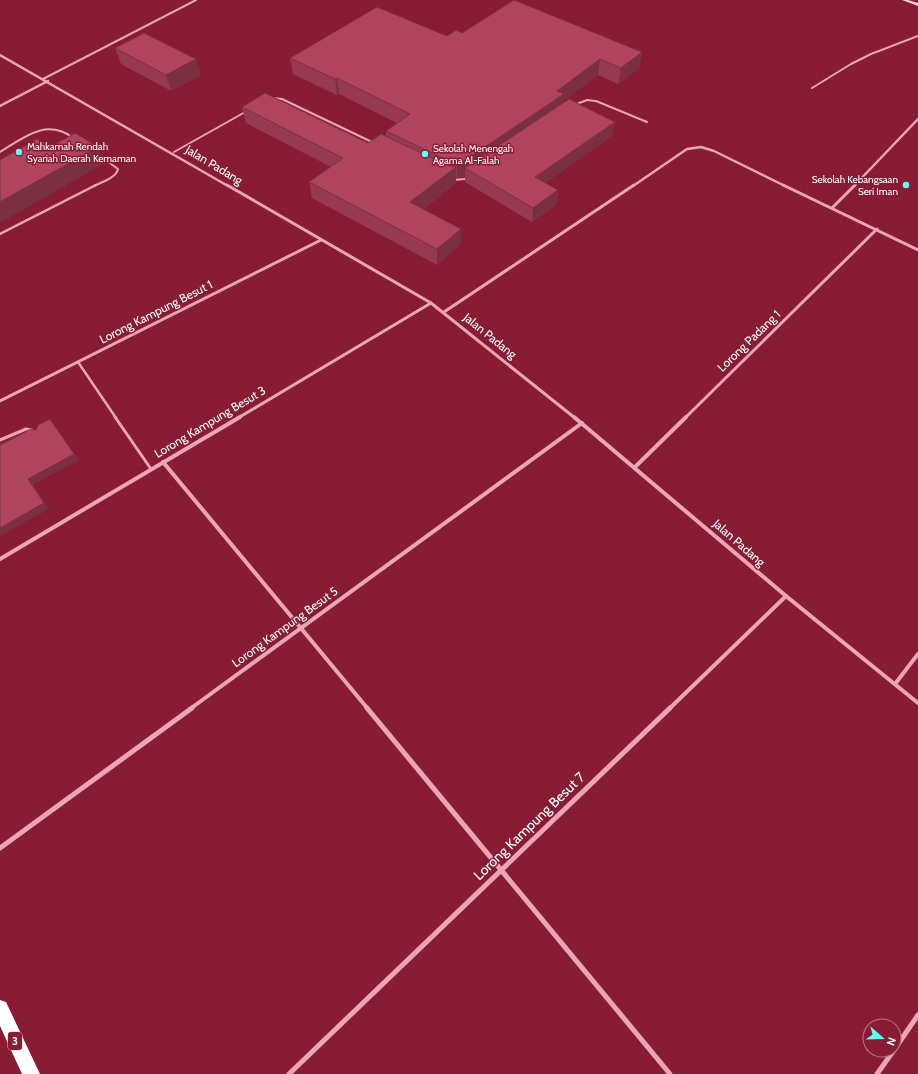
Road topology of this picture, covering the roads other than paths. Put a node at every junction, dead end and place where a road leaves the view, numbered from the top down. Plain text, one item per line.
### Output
1 (196, 0) edge
2 (904, 0) edge
3 (918, 5) edge
4 (918, 36) edge
5 (0, 55) edge
6 (43, 78) junction
7 (48, 81) junction
8 (812, 88) dead end
9 (267, 100) edge
10 (0, 106) edge
11 (573, 106) edge
12 (253, 107) edge
13 (918, 119) edge
14 (647, 122) dead end
15 (74, 139) edge
16 (376, 144) edge
17 (0, 152) edge
18 (174, 152) junction
19 (99, 156) edge
20 (471, 175) edge
21 (448, 179) edge
22 (832, 208) junction
23 (877, 229) junction
24 (0, 234) edge
25 (321, 240) junction
26 (918, 250) edge
27 (431, 303) junction
28 (444, 312) junction
29 (78, 362) junction
30 (0, 401) edge
31 (582, 423) junction
32 (33, 431) edge
33 (0, 440) edge
34 (163, 462) junction
35 (635, 466) junction
36 (151, 470) junction
37 (0, 560) edge
38 (786, 596) junction
39 (300, 628) junction
40 (918, 654) edge
41 (895, 684) junction
42 (918, 703) edge
43 (0, 848) edge
44 (501, 870) junction
45 (0, 1008) edge
46 (918, 1015) edge
47 (902, 1038) edge
48 (888, 1058) edge
49 (30, 1074) edge
50 (289, 1074) edge
51 (670, 1074) edge
52 (877, 1074) edge

1 - 6 lane
2 - 3 street
4 - 8 lane
5 - 6 street, Jalan Padang
6 - 7 street, Jalan Padang
7 - 10 street
7 - 18 street, Jalan Padang
9 - 16 lane
11 - 14 lane
12 - 18 lane
13 - 22 street
15 - 17 lane
18 - 25 street, Jalan Padang
19 - 24 lane
20 - 21 lane
22 - 23 street
22 - 28 street
23 - 26 street
23 - 35 street, Lorong Padang 1
25 - 27 street, Jalan Padang
25 - 29 street, Lorong Kampung Besut 1
27 - 28 street, Jalan Padang
27 - 34 street, Lorong Kampung Besut 3
28 - 31 street, Jalan Padang
29 - 30 street, Lorong Kampung Besut 1
29 - 36 lane
31 - 35 street, Jalan Padang
31 - 39 street, Lorong Kampung Besut 5
32 - 33 lane
34 - 36 street, Lorong Kampung Besut 3
34 - 39 street
35 - 38 street, Jalan Padang
36 - 37 street, Lorong Kampung Besut 3
38 - 41 street, Jalan Padang
38 - 44 street, Lorong Kampung Besut 7
39 - 43 street, Lorong Kampung Besut 5
39 - 44 street
40 - 41 street
41 - 42 street, Jalan Padang
44 - 50 street, Lorong Kampung Besut 7
44 - 51 street
45 - 49 highway, 3
46 - 47 street
48 - 52 street

